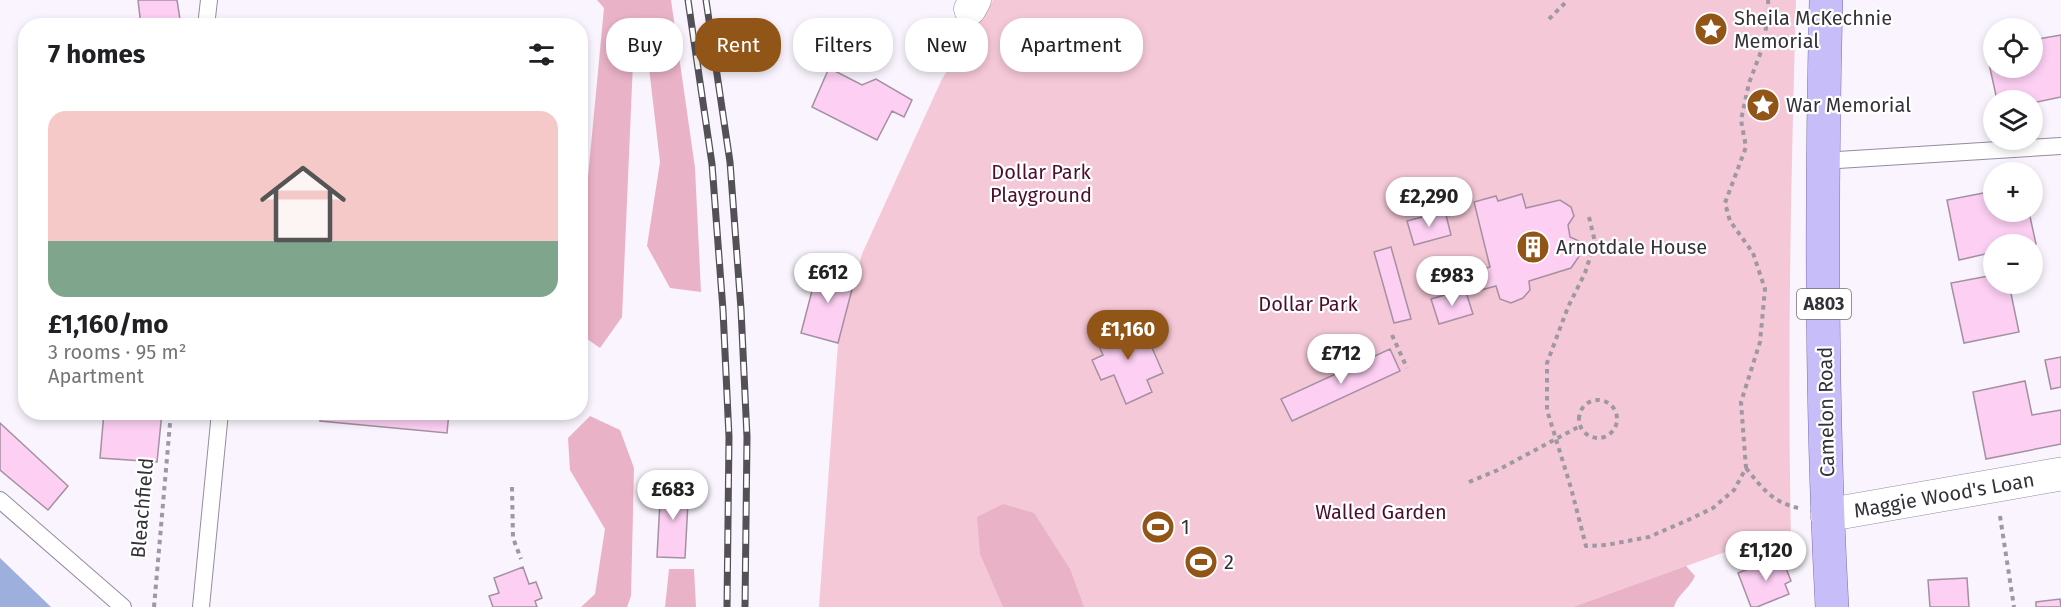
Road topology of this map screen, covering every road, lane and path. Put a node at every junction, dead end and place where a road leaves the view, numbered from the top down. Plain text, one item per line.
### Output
1 (209, 0) edge
2 (1568, 0) edge
3 (1768, 0) edge
4 (1826, 0) edge
5 (207, 18) edge
6 (1549, 19) dead end
7 (2061, 146) edge
8 (1822, 161) junction
9 (1589, 218) dead end
10 (1392, 335) dead end
11 (1407, 368) dead end
12 (170, 420) edge
13 (219, 420) edge
14 (1580, 426) junction
15 (1556, 440) junction
16 (1746, 468) junction
17 (2061, 474) edge
18 (1469, 482) dead end
19 (1995, 486) junction
20 (512, 487) dead end
21 (0, 501) edge
22 (1827, 515) junction
23 (521, 559) dead end
24 (123, 607) edge
25 (154, 607) edge
26 (201, 607) edge
27 (1832, 607) edge
28 (2014, 607) edge

1 - 5 lane
2 - 6 path
3 - 16 path
4 - 8 main road, Camelon Road / A803
7 - 8 lane
8 - 22 main road, Camelon Road / A803
9 - 15 path
10 - 11 path
12 - 25 path, Bleachfield
13 - 26 lane
14 - 14 path
14 - 15 path
15 - 16 path
15 - 18 path
16 - 22 path
17 - 19 street, Maggie Wood's Loan
19 - 22 street, Maggie Wood's Loan
19 - 28 path
20 - 23 path
21 - 24 lane
22 - 27 main road, Camelon Road / A803

